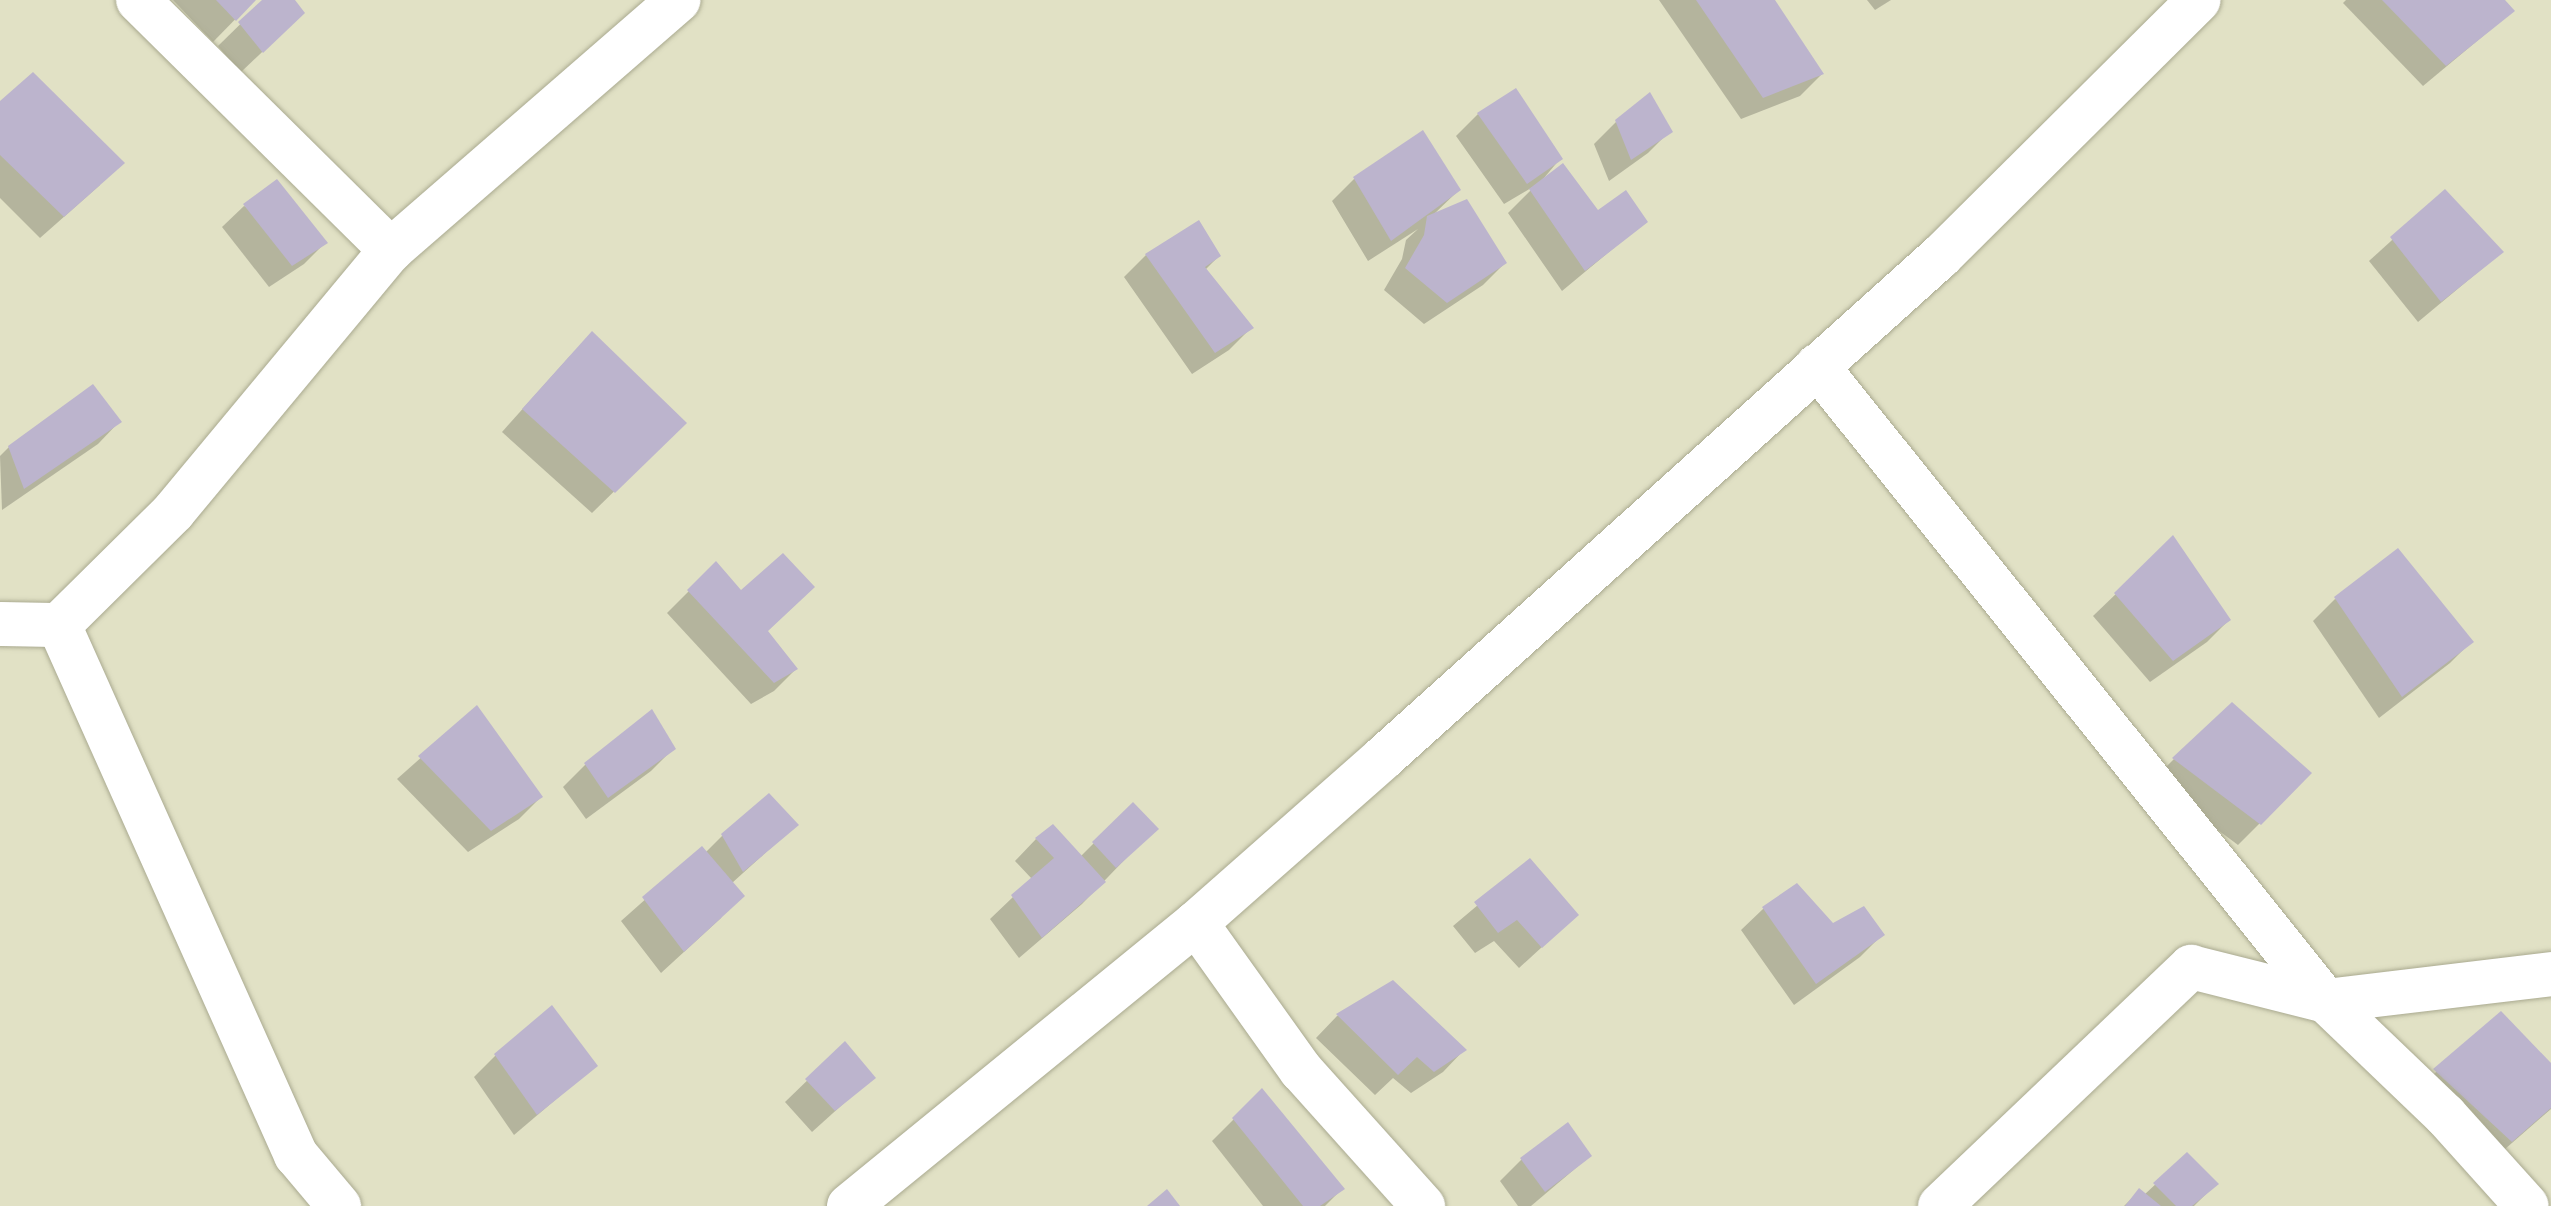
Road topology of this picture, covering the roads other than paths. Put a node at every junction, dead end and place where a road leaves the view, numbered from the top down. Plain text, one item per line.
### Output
1 (138, 0) edge
2 (679, 0) edge
3 (2199, 0) edge
4 (391, 250) junction
5 (1817, 366) junction
6 (0, 624) edge
7 (59, 625) junction
8 (1196, 923) junction
9 (2551, 974) edge
10 (2326, 1001) junction
11 (339, 1206) edge
12 (849, 1206) edge
13 (1423, 1206) edge
14 (1940, 1206) edge
15 (2527, 1206) edge

1 - 4 street
2 - 4 street
3 - 5 street
4 - 7 street
5 - 8 street
5 - 10 street
6 - 7 street
7 - 11 street
8 - 12 street
8 - 13 street
9 - 10 street
10 - 14 street
10 - 15 street

